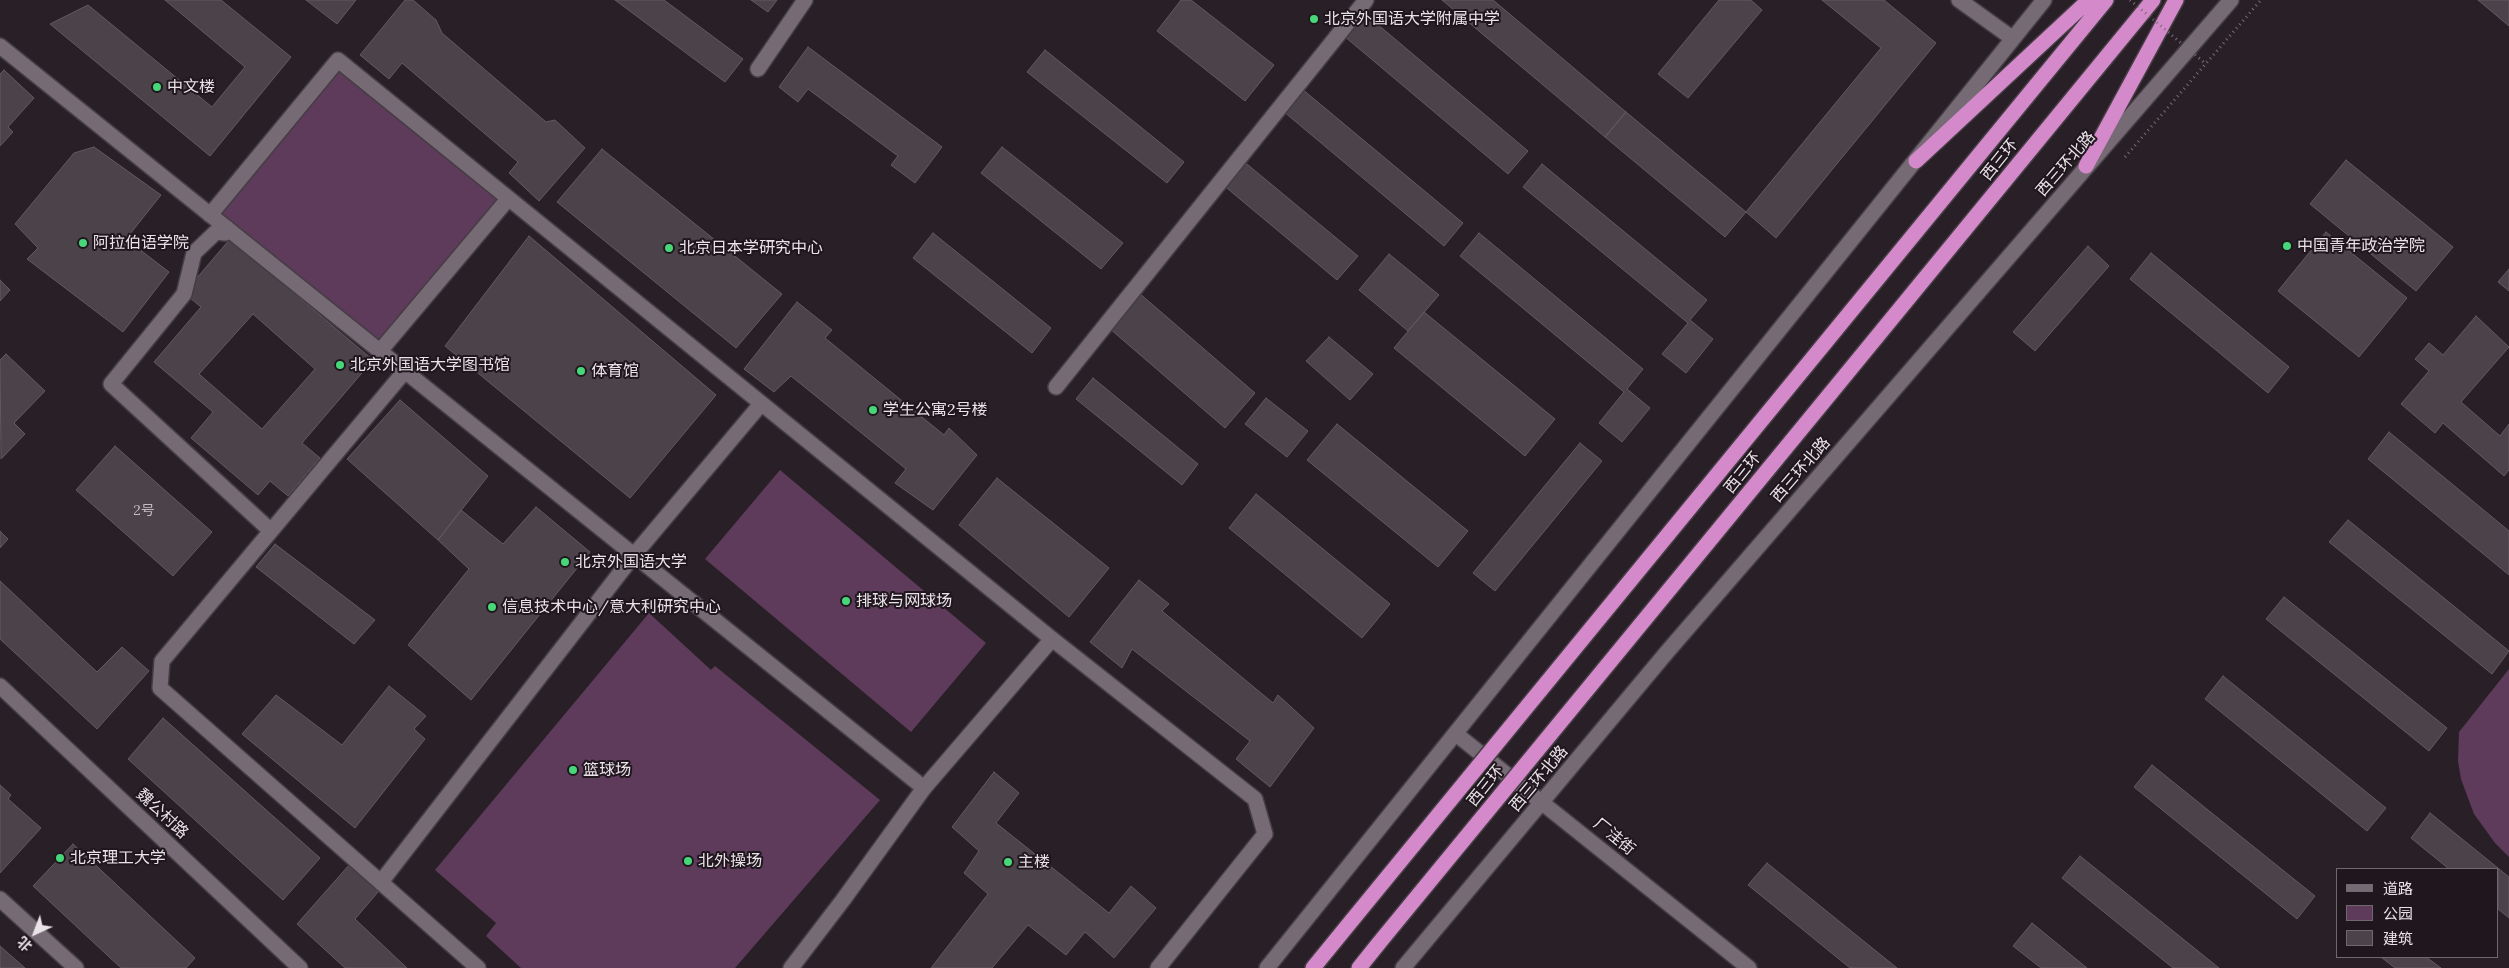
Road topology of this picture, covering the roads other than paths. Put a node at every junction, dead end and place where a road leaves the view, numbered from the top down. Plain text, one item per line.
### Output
1 (805, 0) edge
2 (1366, 0) edge
3 (1959, 0) edge
4 (2044, 0) edge
5 (2089, 0) edge
6 (2106, 0) edge
7 (2153, 0) edge
8 (2176, 0) edge
9 (2231, 0) edge
10 (2012, 38) junction
11 (0, 46) edge
12 (758, 69) dead end
13 (1916, 161) junction
14 (2086, 166) junction
15 (508, 199) junction
16 (210, 215) junction
17 (227, 228) junction
18 (380, 351) junction
19 (405, 371) junction
20 (1056, 387) dead end
21 (761, 404) junction
22 (271, 531) junction
23 (634, 554) junction
24 (1052, 639) junction
25 (0, 686) edge
26 (1456, 734) junction
27 (924, 788) junction
28 (1543, 803) junction
29 (381, 882) junction
30 (0, 899) edge
31 (76, 968) edge
32 (300, 968) edge
33 (478, 968) edge
34 (791, 968) edge
35 (1158, 968) edge
36 (1268, 968) edge
37 (1313, 968) edge
38 (1359, 968) edge
39 (1403, 968) edge
40 (1749, 968) edge

1 - 12 street
2 - 20 street
3 - 10 street
4 - 10 street
5 - 13 highway
6 - 37 highway, 西三环, bridge
7 - 38 highway, 西三环, bridge
8 - 14 highway
9 - 14 street, 西三环北路
10 - 13 street
11 - 16 street
13 - 26 street
14 - 28 street, 西三环北路
15 - 16 street
15 - 18 street
15 - 21 street
16 - 17 street
17 - 18 street
17 - 22 street
18 - 19 street
19 - 22 street
19 - 23 street
21 - 23 street
21 - 24 street
22 - 29 street
23 - 27 street
23 - 29 street
24 - 27 street
24 - 35 street
25 - 32 street, 魏公村路
26 - 28 street, 厂洼街
26 - 36 street
27 - 34 street
28 - 39 street, 西三环北路
28 - 40 street, 厂洼街
29 - 33 street
30 - 31 street

